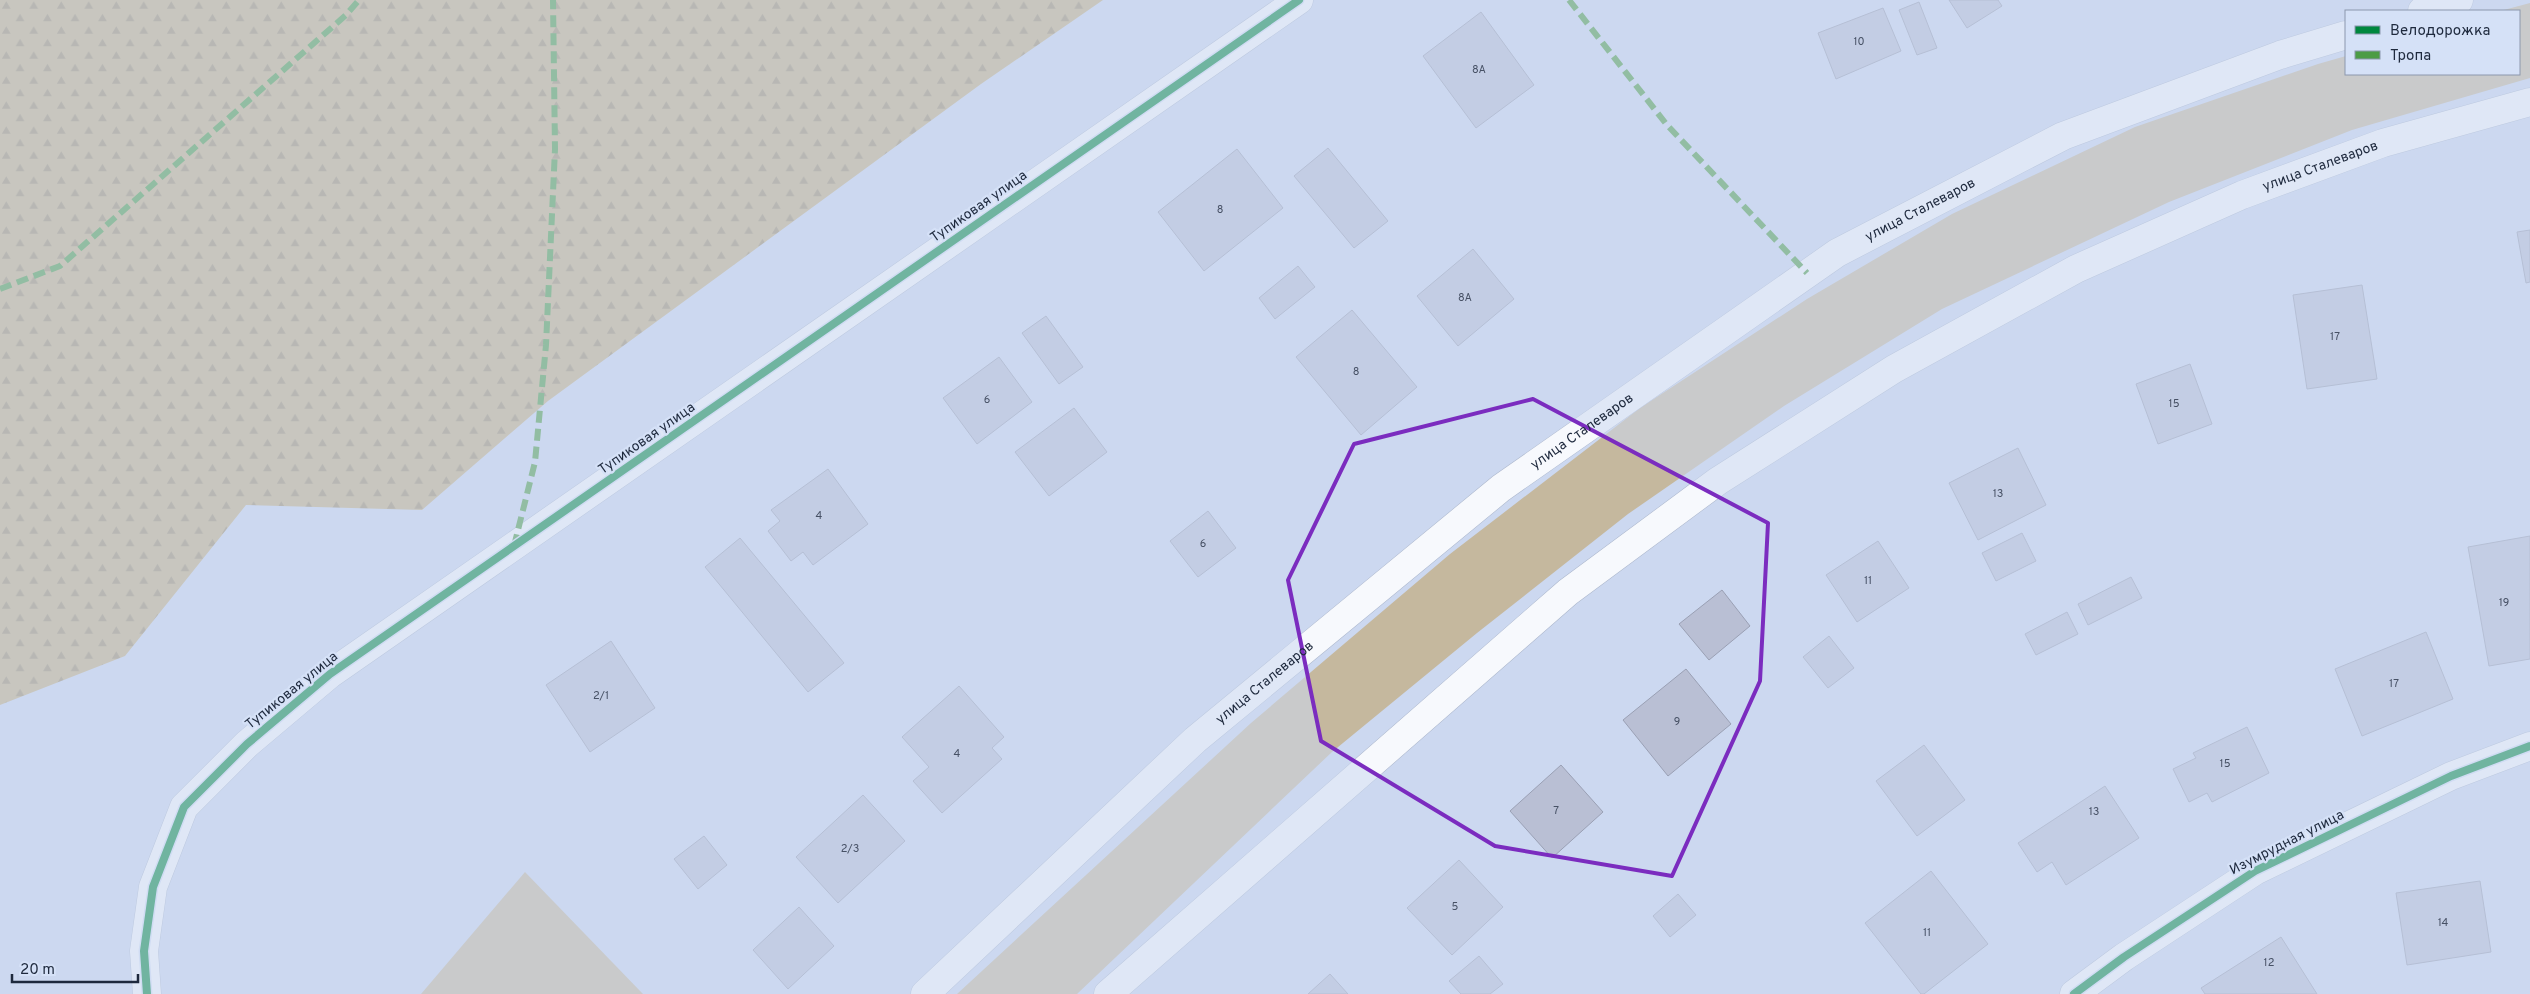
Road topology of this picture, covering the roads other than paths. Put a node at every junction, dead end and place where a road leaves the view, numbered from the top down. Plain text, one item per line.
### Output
1 (1299, 0) edge
2 (2459, 0) edge
3 (2425, 10) edge
4 (2345, 35) edge
5 (2530, 102) edge
6 (2530, 746) edge
7 (147, 994) edge
8 (925, 994) edge
9 (1108, 994) edge
10 (2074, 994) edge

1 - 7 main road, Тупиковая улица
2 - 3 main road
4 - 8 main road, улица Сталеваров
5 - 9 main road, улица Сталеваров
6 - 10 main road, Изумрудная улица

